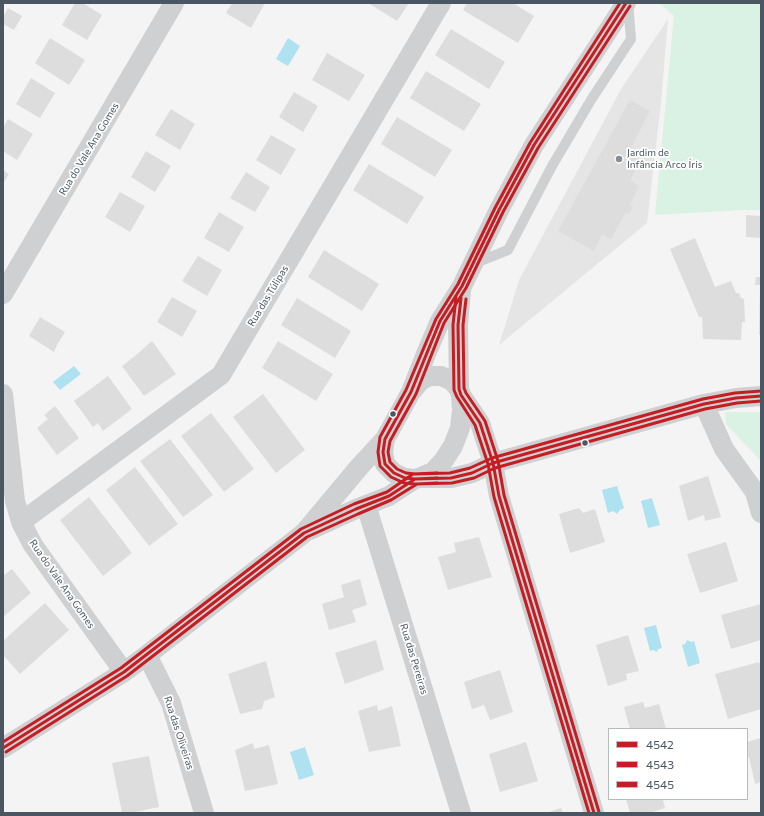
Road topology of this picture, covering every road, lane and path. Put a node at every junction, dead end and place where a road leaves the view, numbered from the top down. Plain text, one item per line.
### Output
1 (174, 3) edge
2 (441, 3) edge
3 (627, 3) edge
4 (471, 265) junction
5 (462, 286) junction
6 (3, 294) edge
7 (411, 392) junction
8 (460, 392) junction
9 (3, 394) edge
10 (761, 396) edge
11 (704, 404) junction
12 (385, 439) junction
13 (493, 463) junction
14 (417, 479) junction
15 (366, 505) junction
16 (761, 513) edge
17 (21, 522) junction
18 (304, 533) junction
19 (147, 656) junction
20 (124, 672) junction
21 (3, 748) edge
22 (204, 813) edge
23 (461, 813) edge
24 (594, 813) edge

1 - 6 street, Rua do Vale Ana Gomes
2 - 17 street, Rua das Túlipas
3 - 4 street
3 - 4 lane
4 - 5 street
5 - 7 street
5 - 8 street
7 - 8 street
7 - 12 street
8 - 13 street
8 - 14 street
9 - 17 street, Rua do Vale Ana Gomes
10 - 11 street
11 - 13 street
11 - 16 street
12 - 14 street
12 - 18 street
13 - 14 street
13 - 24 street
14 - 15 street
15 - 18 street
15 - 23 street, Rua das Pereiras
17 - 20 street, Rua do Vale Ana Gomes
18 - 19 street
19 - 20 street
19 - 22 street, Rua das Oliveiras
20 - 21 street

